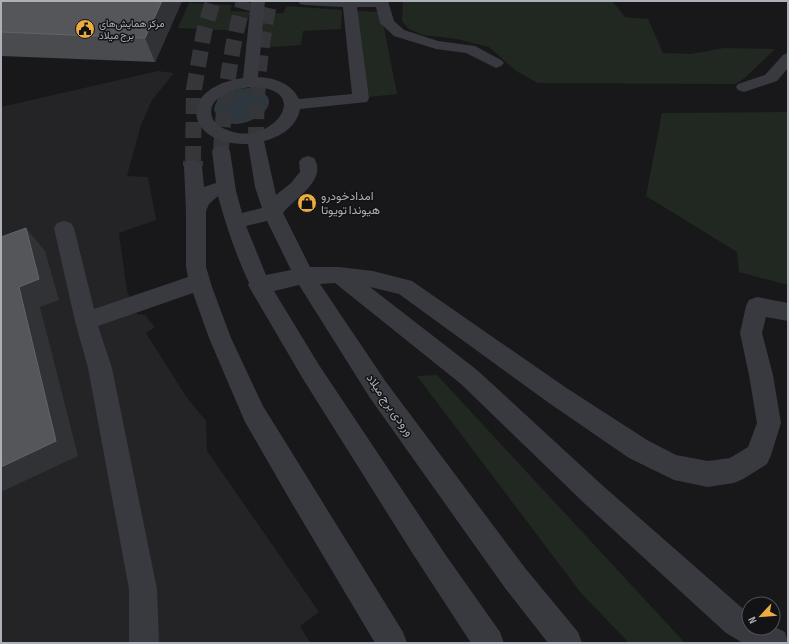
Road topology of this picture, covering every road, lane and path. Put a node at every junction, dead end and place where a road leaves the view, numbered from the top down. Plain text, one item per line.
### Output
1 (258, 1) edge
2 (305, 1) edge
3 (349, 2) junction
4 (788, 58) edge
5 (496, 63) dead end
6 (250, 82) junction
7 (744, 87) dead end
8 (293, 105) junction
9 (256, 143) tunnel mouth
10 (221, 151) tunnel mouth
11 (308, 162) dead end
12 (193, 166) tunnel mouth
13 (226, 186) junction
14 (196, 211) junction
15 (273, 212) junction
16 (234, 222) junction
17 (64, 228) dead end
18 (339, 275) junction
19 (304, 276) junction
20 (200, 282) junction
21 (259, 285) junction
22 (788, 312) edge
23 (86, 321) junction
24 (144, 643) edge
25 (392, 643) edge
26 (489, 643) edge
27 (567, 643) edge
28 (774, 643) edge

1 - 6 street
2 - 3 street
3 - 5 street
3 - 8 street
4 - 7 street
6 - 8 street
6 - 8 street
9 - 15 street, ورودی برج میلاد
10 - 13 street
11 - 15 street
12 - 14 street
13 - 14 street
13 - 16 street
14 - 20 street
15 - 16 street
15 - 19 street, ورودی برج میلاد
16 - 21 street
17 - 23 street
18 - 19 street
18 - 22 street
18 - 28 street
19 - 21 street
19 - 27 street, ورودی برج میلاد
20 - 23 street
20 - 25 street
21 - 26 street
23 - 24 street

